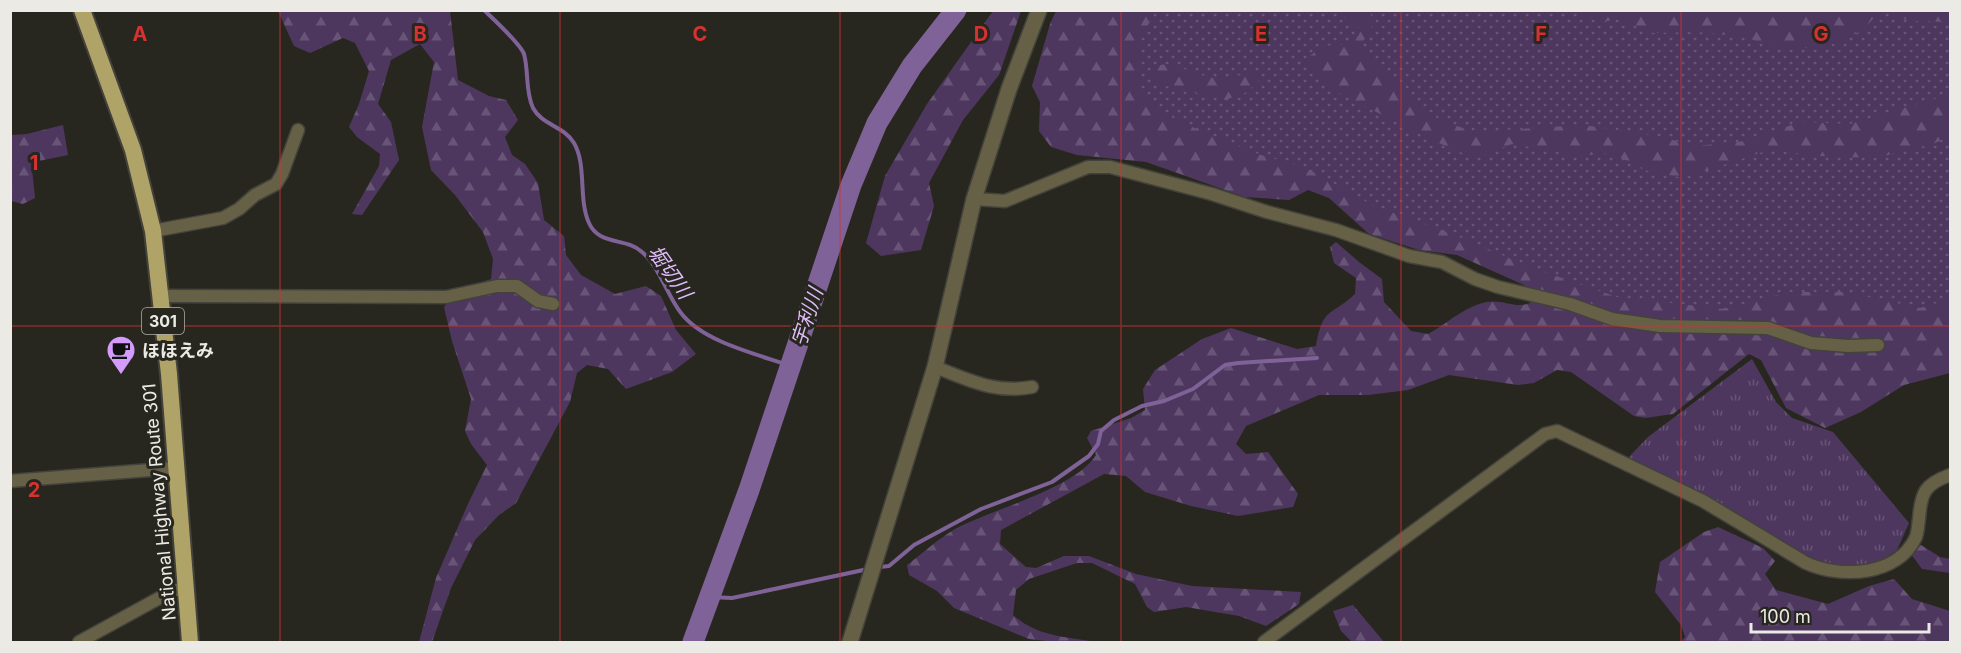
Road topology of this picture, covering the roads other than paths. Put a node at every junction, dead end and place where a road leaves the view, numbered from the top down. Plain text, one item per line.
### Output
1 (82, 10) edge
2 (1039, 10) edge
3 (298, 130) dead end
4 (974, 199) junction
5 (153, 231) junction
6 (160, 296) junction
7 (553, 304) dead end
8 (1878, 345) dead end
9 (935, 367) junction
10 (1032, 387) dead end
11 (176, 468) junction
12 (1950, 475) edge
13 (10, 481) edge
14 (185, 588) junction
15 (79, 642) edge
16 (190, 642) edge
17 (850, 642) edge
18 (1264, 642) edge

1 - 5 highway, National Highway Route 301 / 301
2 - 4 street
3 - 5 street
4 - 8 street
4 - 9 street
5 - 6 highway, National Highway Route 301 / 301
6 - 7 street
6 - 11 highway, National Highway Route 301 / 301
9 - 10 street
9 - 17 street
11 - 13 street
11 - 14 highway, National Highway Route 301 / 301
12 - 18 street
14 - 15 street
14 - 16 highway, National Highway Route 301 / 301

